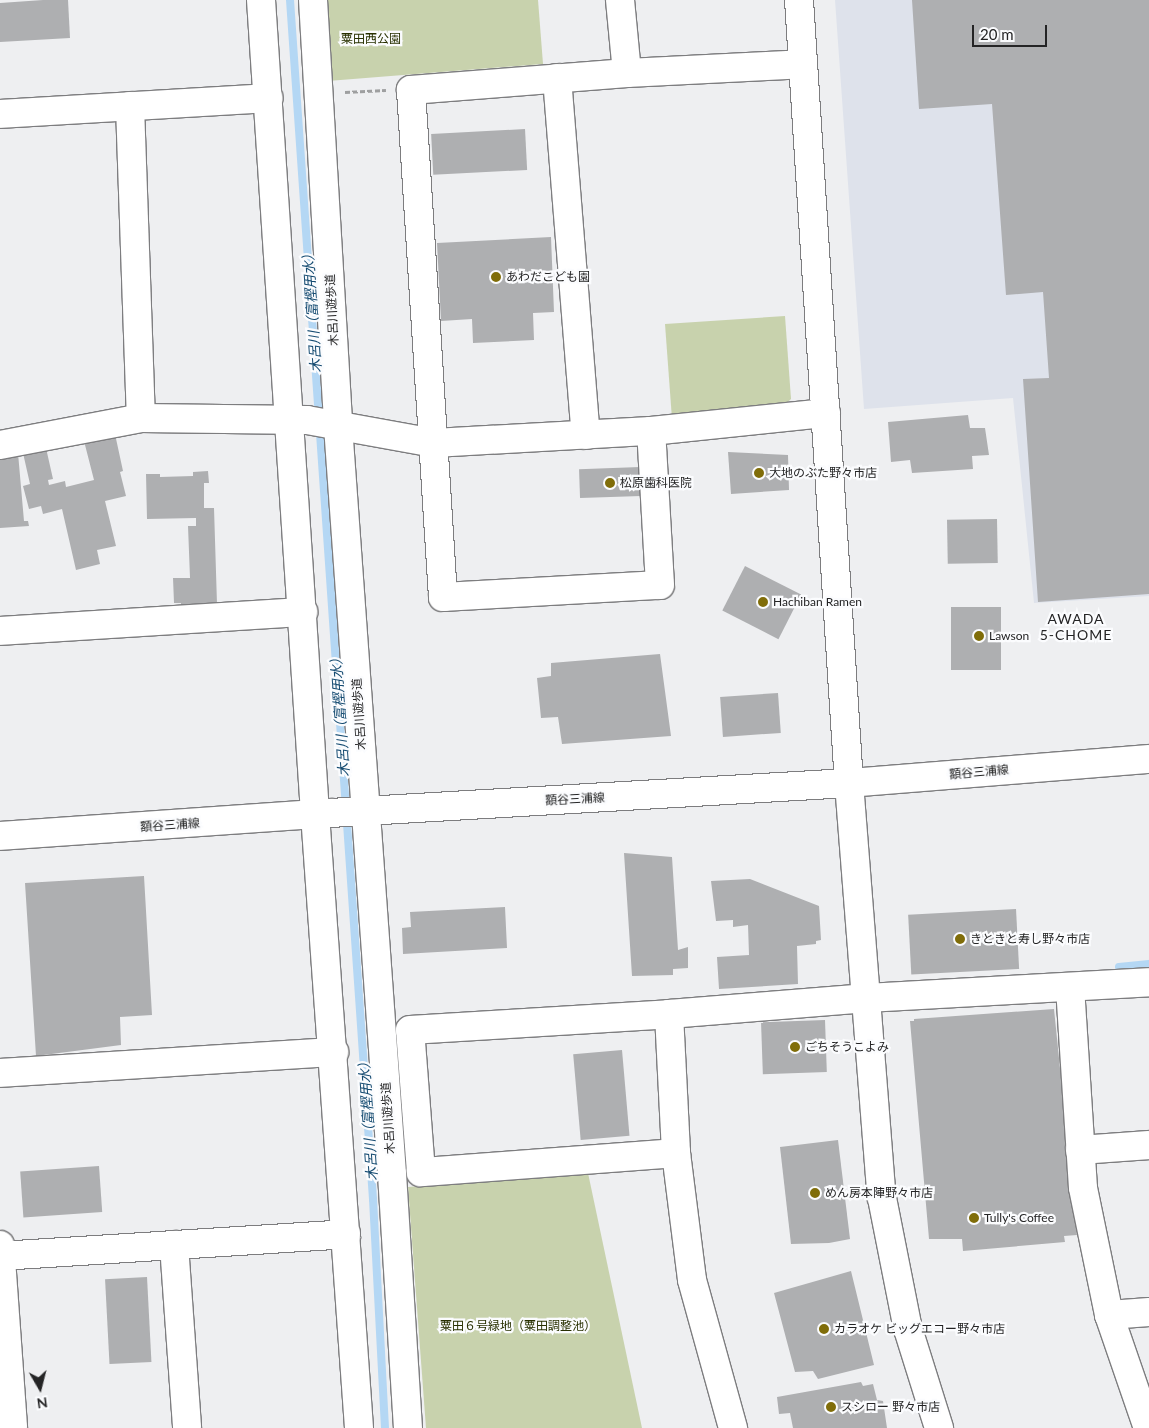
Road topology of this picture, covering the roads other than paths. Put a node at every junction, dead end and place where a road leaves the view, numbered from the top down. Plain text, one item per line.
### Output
1 (262, 0) edge
2 (313, 0) edge
3 (620, 0) edge
4 (799, 0) edge
5 (802, 64) junction
6 (627, 73) junction
7 (557, 78) junction
8 (269, 98) junction
9 (130, 106) junction
10 (0, 114) edge
11 (826, 413) junction
12 (141, 418) junction
13 (317, 423) junction
14 (651, 431) junction
15 (586, 435) junction
16 (434, 443) junction
17 (0, 444) edge
18 (303, 612) junction
19 (0, 631) edge
20 (1149, 759) edge
21 (849, 783) junction
22 (342, 813) junction
23 (0, 836) edge
24 (1149, 982) edge
25 (1070, 987) junction
26 (867, 998) junction
27 (669, 1014) junction
28 (334, 1052) junction
29 (0, 1073) edge
30 (1149, 1145) edge
31 (1080, 1150) junction
32 (676, 1154) junction
33 (346, 1234) junction
34 (0, 1245) edge
35 (174, 1245) junction
36 (0, 1256) edge
37 (1149, 1312) edge
38 (1109, 1315) junction
39 (13, 1428) edge
40 (187, 1428) edge
41 (359, 1428) edge
42 (408, 1428) edge
43 (733, 1428) edge
44 (939, 1428) edge
45 (1148, 1428) edge

1 - 8 street
2 - 13 street, 木呂川遊歩道
3 - 6 street
4 - 5 street
5 - 6 street
5 - 11 street
6 - 7 street
7 - 15 street
7 - 16 street
8 - 9 street
8 - 13 street
9 - 10 street
9 - 12 street
11 - 14 street
11 - 21 street
12 - 13 street
12 - 17 street
13 - 16 street
13 - 18 street
13 - 22 street, 木呂川遊歩道
14 - 15 street
14 - 16 street
15 - 16 street
18 - 19 street
18 - 22 street
20 - 21 street, 額谷三浦線
21 - 22 street, 額谷三浦線
21 - 26 street
22 - 23 street, 額谷三浦線
22 - 28 street
22 - 42 street, 木呂川遊歩道
24 - 25 street
25 - 26 street
25 - 31 street
26 - 27 street
26 - 44 street
27 - 32 street
27 - 32 street
28 - 29 street
28 - 33 street
30 - 31 street
31 - 38 street
32 - 43 street
33 - 35 street
33 - 41 street
34 - 36 street
35 - 36 street
35 - 40 street
36 - 39 street
37 - 38 street
38 - 45 street

